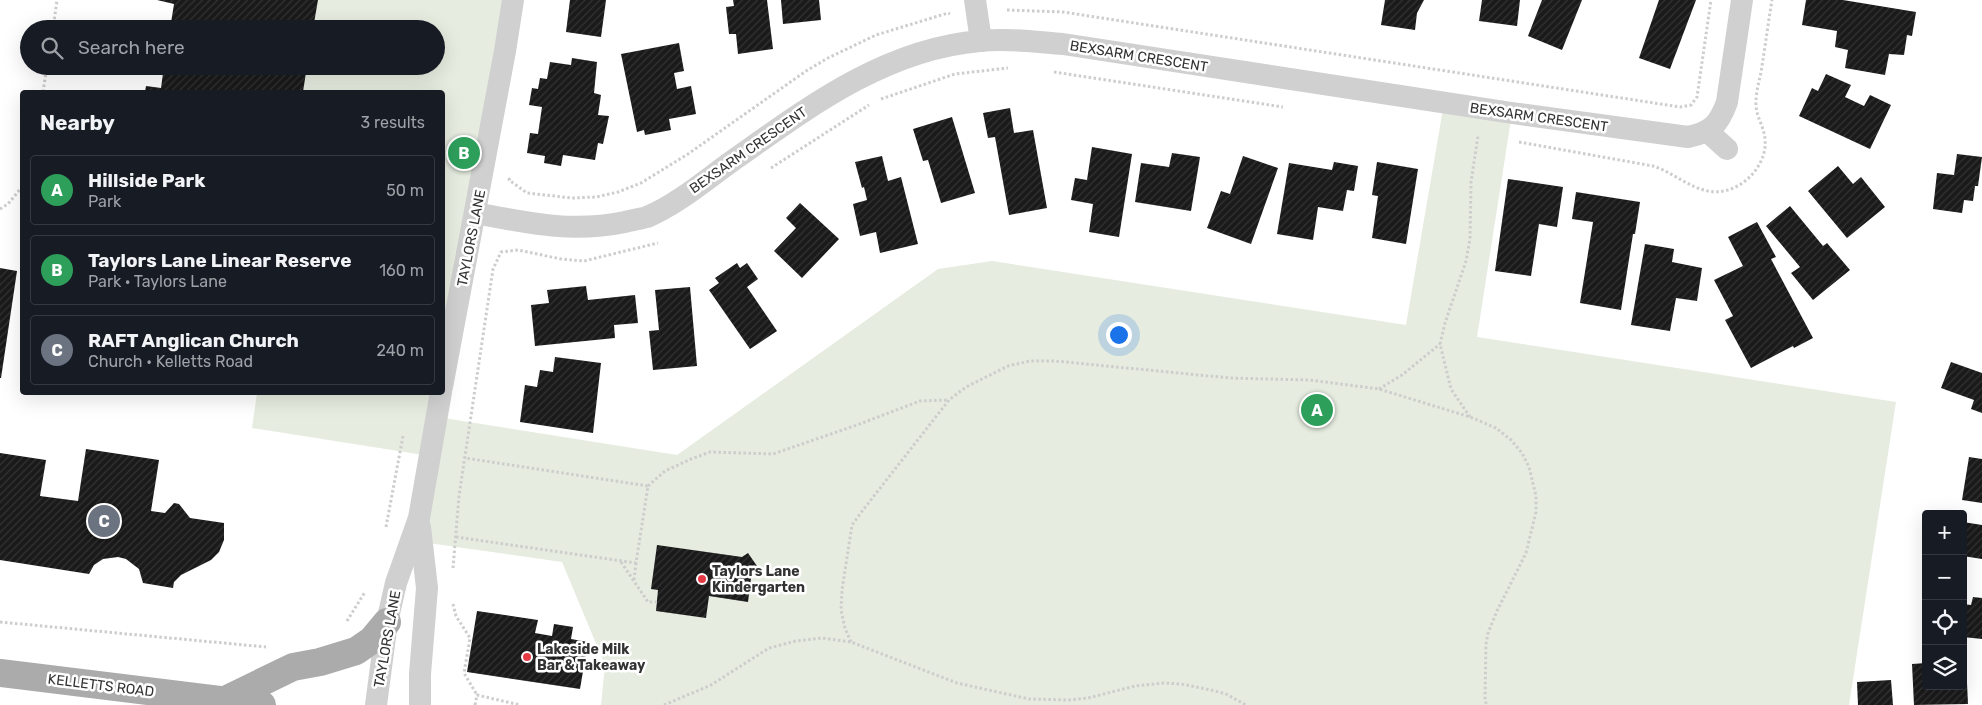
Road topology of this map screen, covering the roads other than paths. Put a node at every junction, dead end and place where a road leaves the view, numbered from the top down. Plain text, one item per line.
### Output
1 (513, 0) edge
2 (975, 0) edge
3 (1742, 0) edge
4 (980, 41) junction
5 (1707, 131) junction
6 (1727, 149) dead end
7 (475, 213) junction
8 (445, 371) edge
9 (441, 395) edge
10 (419, 518) junction
11 (387, 622) junction
12 (0, 673) edge
13 (225, 700) junction
14 (262, 705) edge
15 (376, 705) edge
16 (420, 705) edge

1 - 7 street, TAYLORS LANE
2 - 4 street
3 - 5 street
4 - 5 street, BEXSARM CRESCENT
4 - 7 street, BEXSARM CRESCENT
5 - 6 street
7 - 8 street, TAYLORS LANE
9 - 10 street, TAYLORS LANE
10 - 11 street, TAYLORS LANE
10 - 16 street, TAYLORS LANE
11 - 13 main road
11 - 15 street, TAYLORS LANE
12 - 13 main road, KELLETTS ROAD
13 - 14 main road, KELLETTS ROAD

